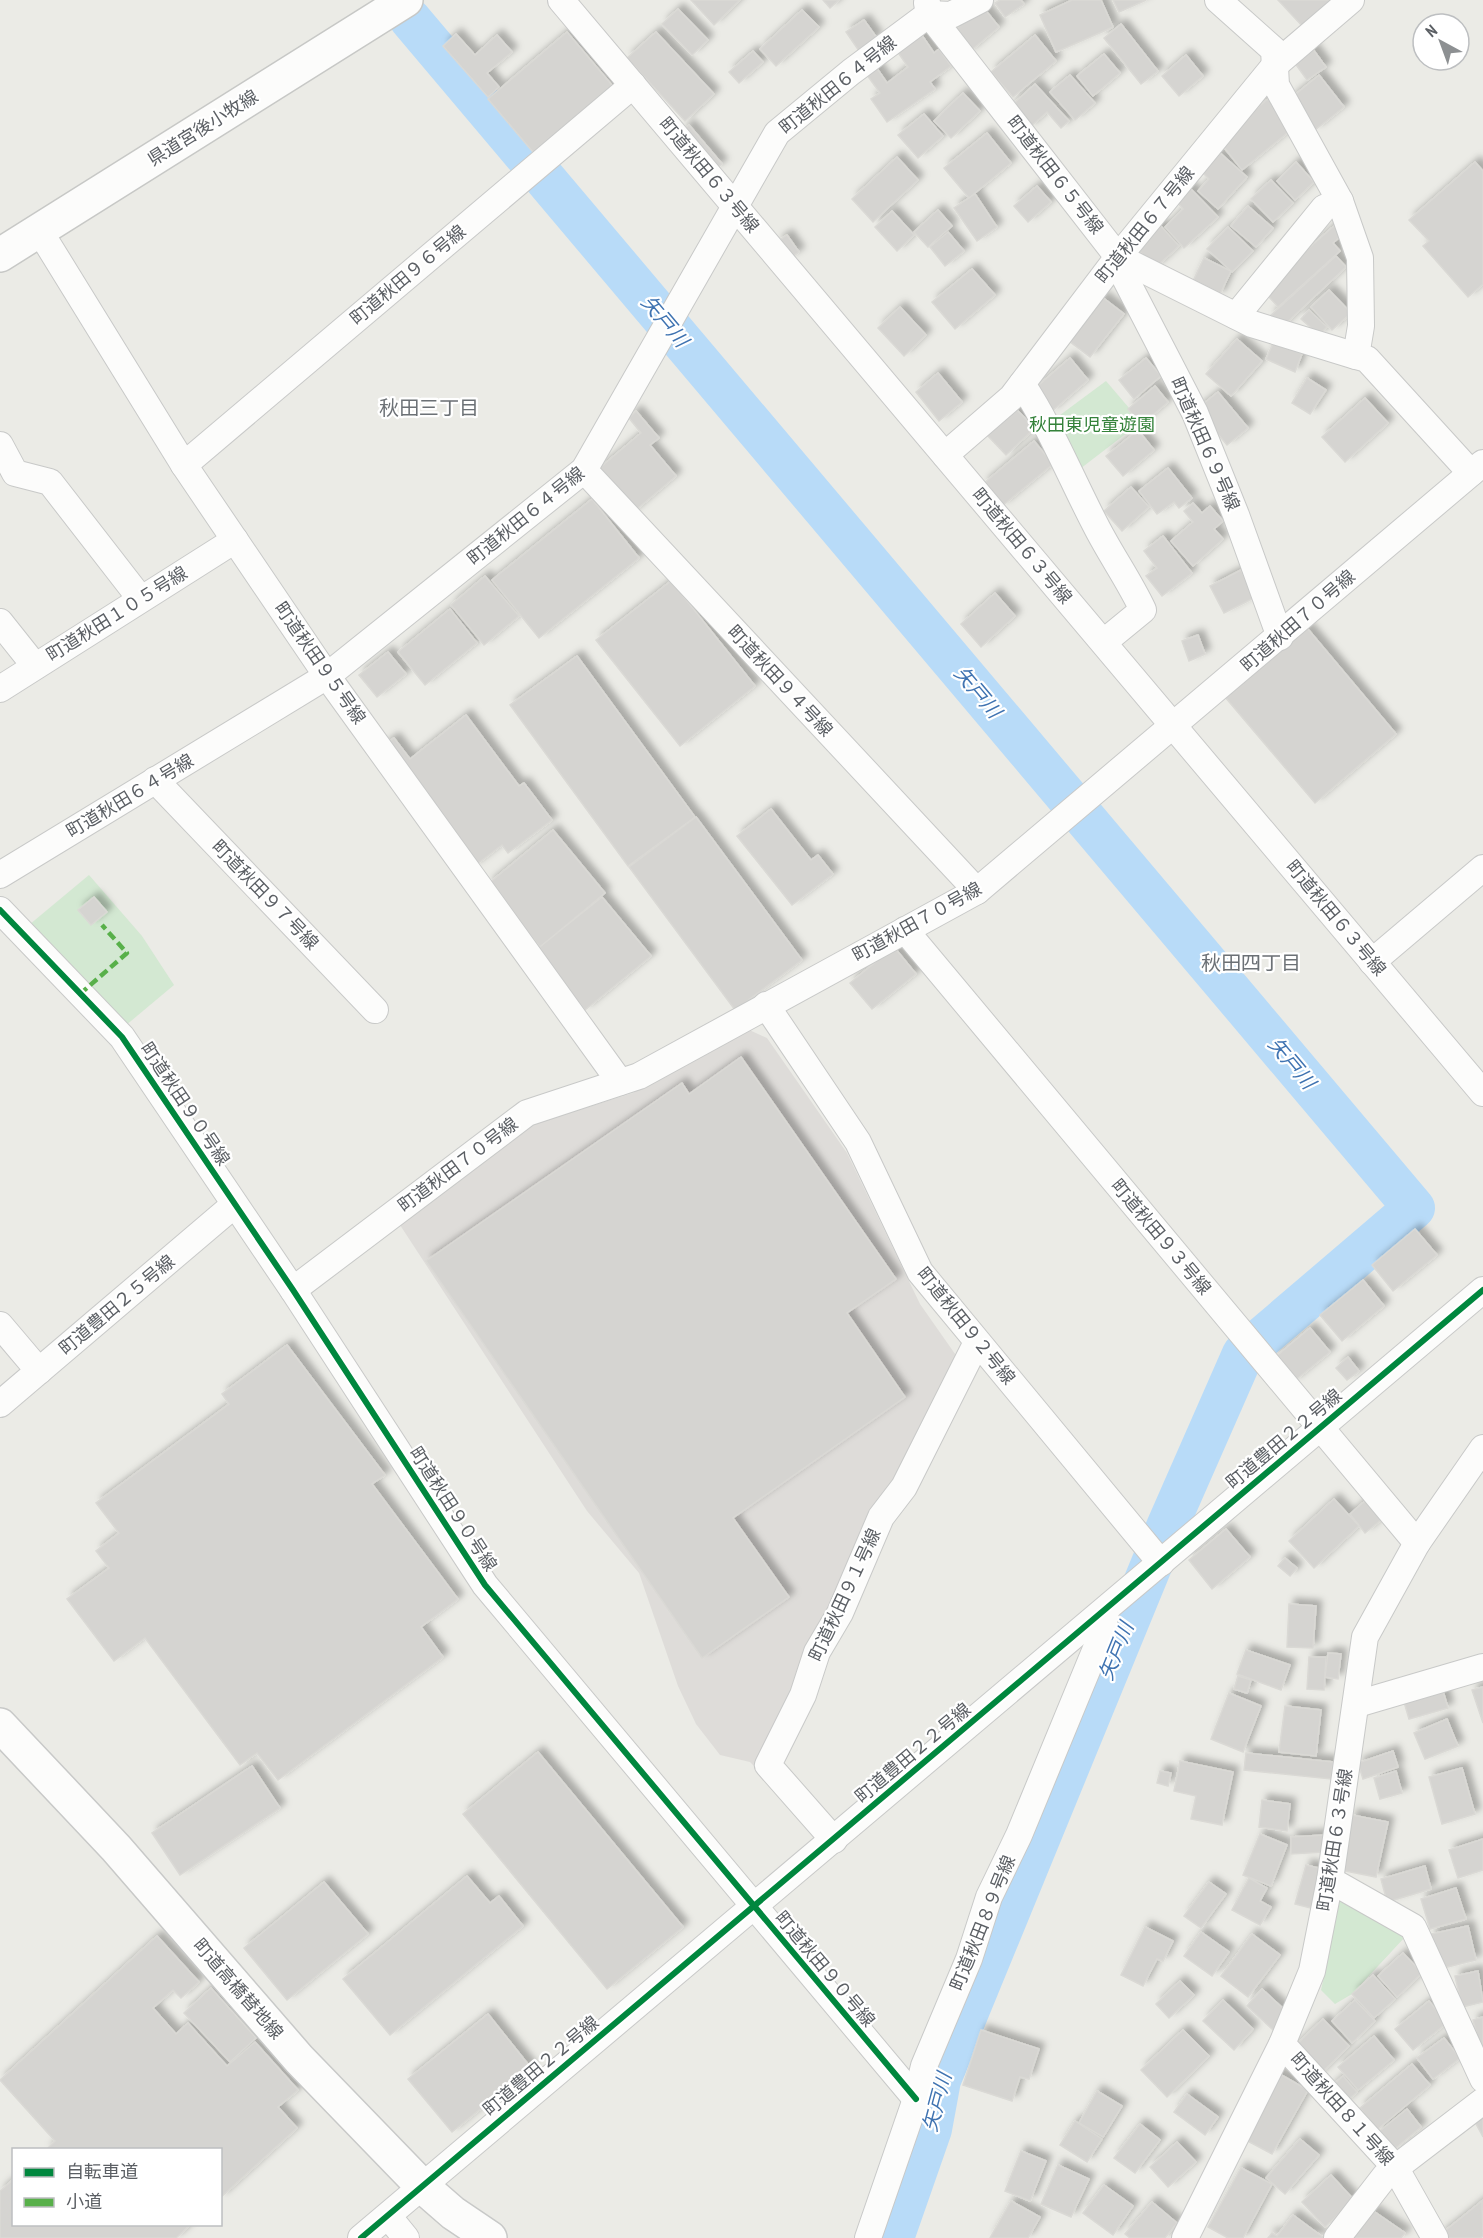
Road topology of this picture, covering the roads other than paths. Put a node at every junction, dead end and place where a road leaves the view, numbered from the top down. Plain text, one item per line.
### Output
1 (561, 0) edge
2 (980, 0) edge
3 (1218, 0) edge
4 (1351, 0) edge
5 (392, 4) edge
6 (928, 7) edge
7 (1275, 65) junction
8 (633, 85) junction
9 (1340, 201) junction
10 (734, 205) junction
11 (39, 230) junction
12 (0, 255) edge
13 (1118, 257) junction
14 (1236, 316) junction
15 (1356, 356) junction
16 (1022, 384) junction
17 (0, 445) edge
18 (945, 455) junction
19 (184, 465) junction
20 (1477, 468) edge
21 (584, 470) junction
22 (8, 476) edge
23 (235, 540) junction
24 (140, 598) junction
25 (0, 622) edge
26 (1280, 637) junction
27 (1104, 642) junction
28 (35, 666) junction
29 (327, 676) junction
30 (0, 688) edge
31 (1175, 726) junction
32 (155, 780) junction
33 (1483, 868) edge
34 (0, 875) edge
35 (1483, 887) edge
36 (977, 891) junction
37 (0, 910) edge
38 (905, 930) junction
39 (1377, 967) junction
40 (766, 1005) junction
41 (375, 1010) dead end
42 (620, 1082) junction
43 (1483, 1093) edge
44 (234, 1205) junction
45 (293, 1290) junction
46 (1483, 1290) edge
47 (0, 1325) edge
48 (977, 1342) junction
49 (39, 1371) junction
50 (0, 1404) edge
51 (1320, 1428) junction
52 (1483, 1448) edge
53 (1417, 1543) junction
54 (1161, 1563) junction
55 (1106, 1611) junction
56 (1483, 1667) edge
57 (1357, 1704) junction
58 (0, 1725) edge
59 (834, 1840) junction
60 (1330, 1880) junction
61 (753, 1907) junction
62 (1282, 2044) junction
63 (1483, 2079) edge
64 (916, 2099) junction
65 (1483, 2101) edge
66 (1395, 2167) junction
67 (422, 2186) junction
68 (388, 2216) junction
69 (1194, 2235) edge
70 (361, 2238) edge
71 (406, 2238) edge
72 (490, 2238) edge
73 (868, 2238) edge
74 (1337, 2238) edge
75 (1435, 2238) edge

1 - 8 street, 町道秋田６３号線
2 - 6 street
3 - 7 street
4 - 7 street, 町道秋田６７号線
5 - 11 street, 県道宮後小牧線
6 - 10 street, 町道秋田６４号線
6 - 13 street, 町道秋田６５号線
7 - 9 street
7 - 13 street, 町道秋田６７号線
8 - 10 street, 町道秋田６３号線
8 - 19 street, 町道秋田９６号線
9 - 14 street
9 - 15 street
10 - 18 street, 町道秋田６３号線
10 - 21 street, 町道秋田６４号線
11 - 12 street, 県道宮後小牧線
11 - 19 street, 町道秋田９５号線
13 - 14 street, 町道秋田６５号線
13 - 16 street, 町道秋田６７号線
13 - 26 street, 町道秋田６９号線
14 - 15 street, 町道秋田６５号線
15 - 20 street
16 - 18 street, 町道秋田６７号線
16 - 27 street
17 - 22 street
18 - 27 street, 町道秋田６３号線
19 - 23 street, 町道秋田９５号線
20 - 26 street, 町道秋田７０号線
21 - 29 street, 町道秋田６４号線
21 - 36 street, 町道秋田９４号線
22 - 24 street
23 - 24 street, 町道秋田１０５号線
23 - 29 street, 町道秋田９５号線
24 - 28 street, 町道秋田１０５号線
25 - 28 street
26 - 31 street, 町道秋田７０号線
27 - 31 street, 町道秋田６３号線
28 - 30 street, 町道秋田１０５号線
29 - 32 street, 町道秋田６４号線
29 - 42 street, 町道秋田９５号線
31 - 36 street, 町道秋田７０号線
31 - 39 street, 町道秋田６３号線
32 - 34 street, 町道秋田６４号線
32 - 41 street, 町道秋田９７号線
33 - 39 street
35 - 39 street
36 - 38 street, 町道秋田７０号線
37 - 44 street, 町道秋田９０号線
38 - 40 street, 町道秋田７０号線
38 - 51 street, 町道秋田９３号線
39 - 43 street, 町道秋田６３号線
40 - 42 street, 町道秋田７０号線
40 - 48 street, 町道秋田９２号線
42 - 45 street, 町道秋田７０号線
44 - 45 street, 町道秋田９０号線
44 - 49 street, 町道豊田２５号線
45 - 61 street, 町道秋田９０号線
46 - 51 street, 町道豊田２２号線
47 - 49 street
48 - 54 street, 町道秋田９２号線
48 - 59 street, 町道秋田９１号線
49 - 50 street, 町道豊田２５号線
51 - 53 street, 町道秋田９３号線
51 - 54 street, 町道豊田２２号線
52 - 53 street, 町道秋田６３号線
53 - 57 street, 町道秋田６３号線
54 - 55 street, 町道豊田２２号線
55 - 59 street, 町道豊田２２号線
55 - 64 street, 町道秋田８９号線
56 - 57 street
57 - 60 street, 町道秋田６３号線
58 - 67 street, 町道高橋替地線
59 - 61 street, 町道豊田２２号線
60 - 62 street, 町道秋田６３号線
60 - 63 street
61 - 64 street, 町道秋田９０号線
61 - 67 street, 町道豊田２２号線
62 - 66 street, 町道秋田８１号線
62 - 69 street, 町道秋田６３号線
64 - 73 street, 町道秋田８９号線
65 - 66 street
66 - 74 street
66 - 75 street, 町道秋田８１号線
67 - 68 street, 町道豊田２２号線
67 - 72 street, 町道高橋替地線
68 - 70 street, 町道豊田２２号線
68 - 71 street

